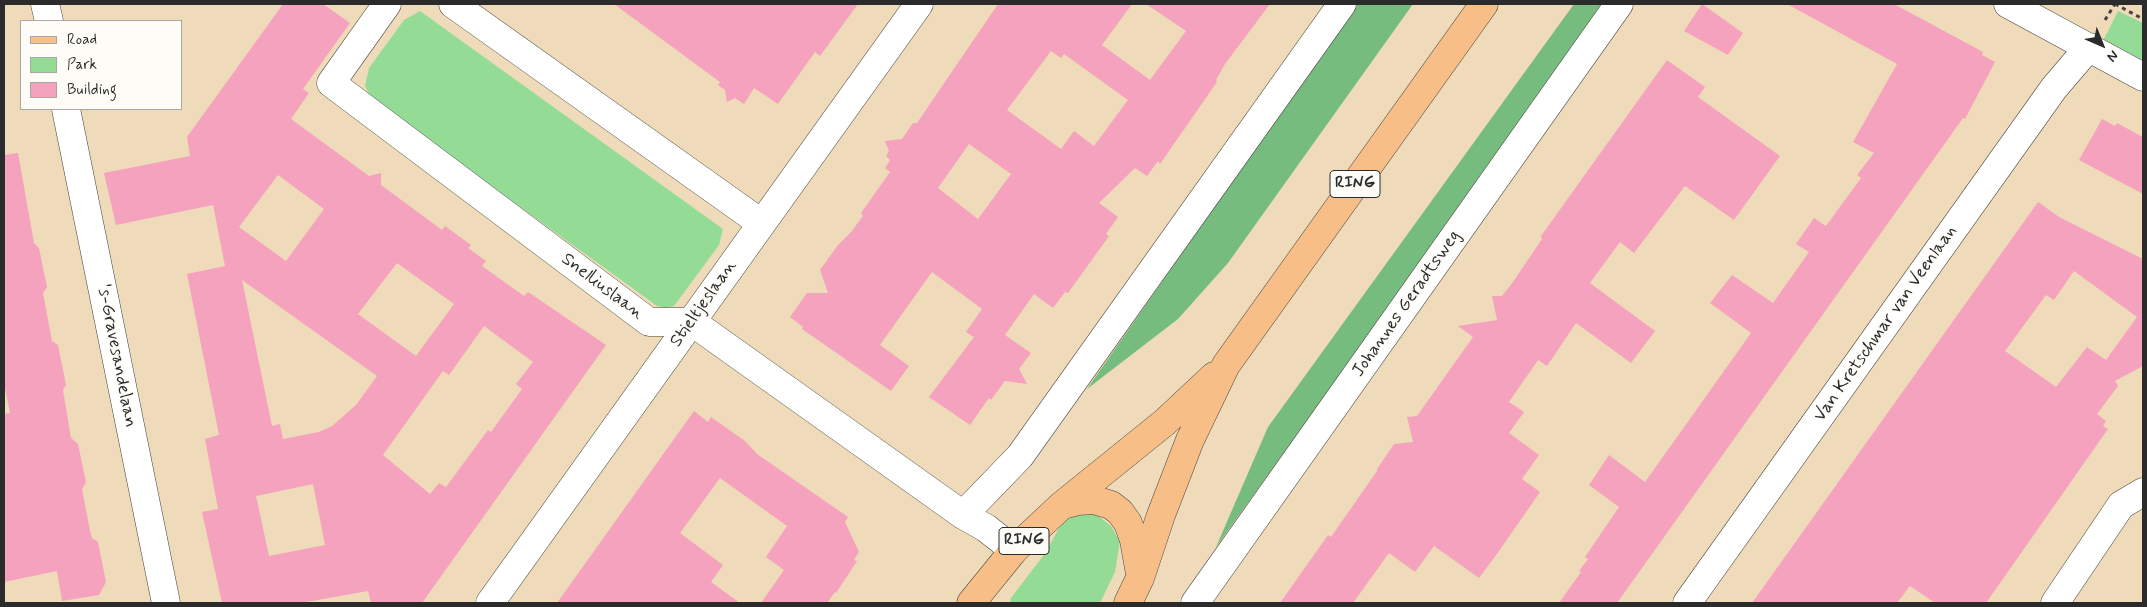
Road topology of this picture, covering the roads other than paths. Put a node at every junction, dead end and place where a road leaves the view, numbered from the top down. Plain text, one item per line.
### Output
1 (45, 4) edge
2 (387, 4) edge
3 (453, 4) edge
4 (919, 4) edge
5 (1342, 4) edge
6 (1484, 4) edge
7 (1620, 4) edge
8 (2008, 4) edge
9 (49, 20) edge
10 (2089, 47) junction
11 (2143, 77) edge
12 (66, 110) edge
13 (761, 223) junction
14 (692, 322) junction
15 (1226, 365) junction
16 (2143, 492) edge
17 (1061, 506) junction
18 (963, 515) junction
19 (1014, 550) junction
20 (1140, 578) junction
21 (992, 591) edge
22 (166, 603) edge
23 (490, 603) edge
24 (971, 603) edge
25 (1128, 603) edge
26 (1195, 603) edge
27 (1687, 603) edge
28 (2055, 603) edge

1 - 9 street
2 - 14 street, Snelliuslaan
3 - 13 street
4 - 13 street, Stieltjeslaan
5 - 18 street
6 - 15 main road, RING
7 - 26 street, Johannes Geradtsweg
8 - 10 street
10 - 11 street
10 - 27 street, Van Kretschmar van Veenlaan
12 - 22 street, 's-Gravesandelaan
13 - 14 street, Stieltjeslaan
14 - 18 street
14 - 23 street, Stieltjeslaan
15 - 17 main road, RING
15 - 20 main road, RING
16 - 28 street
17 - 19 main road, RING
17 - 20 main road
18 - 19 street
19 - 21 main road, RING
20 - 25 main road, RING
21 - 24 main road, RING

